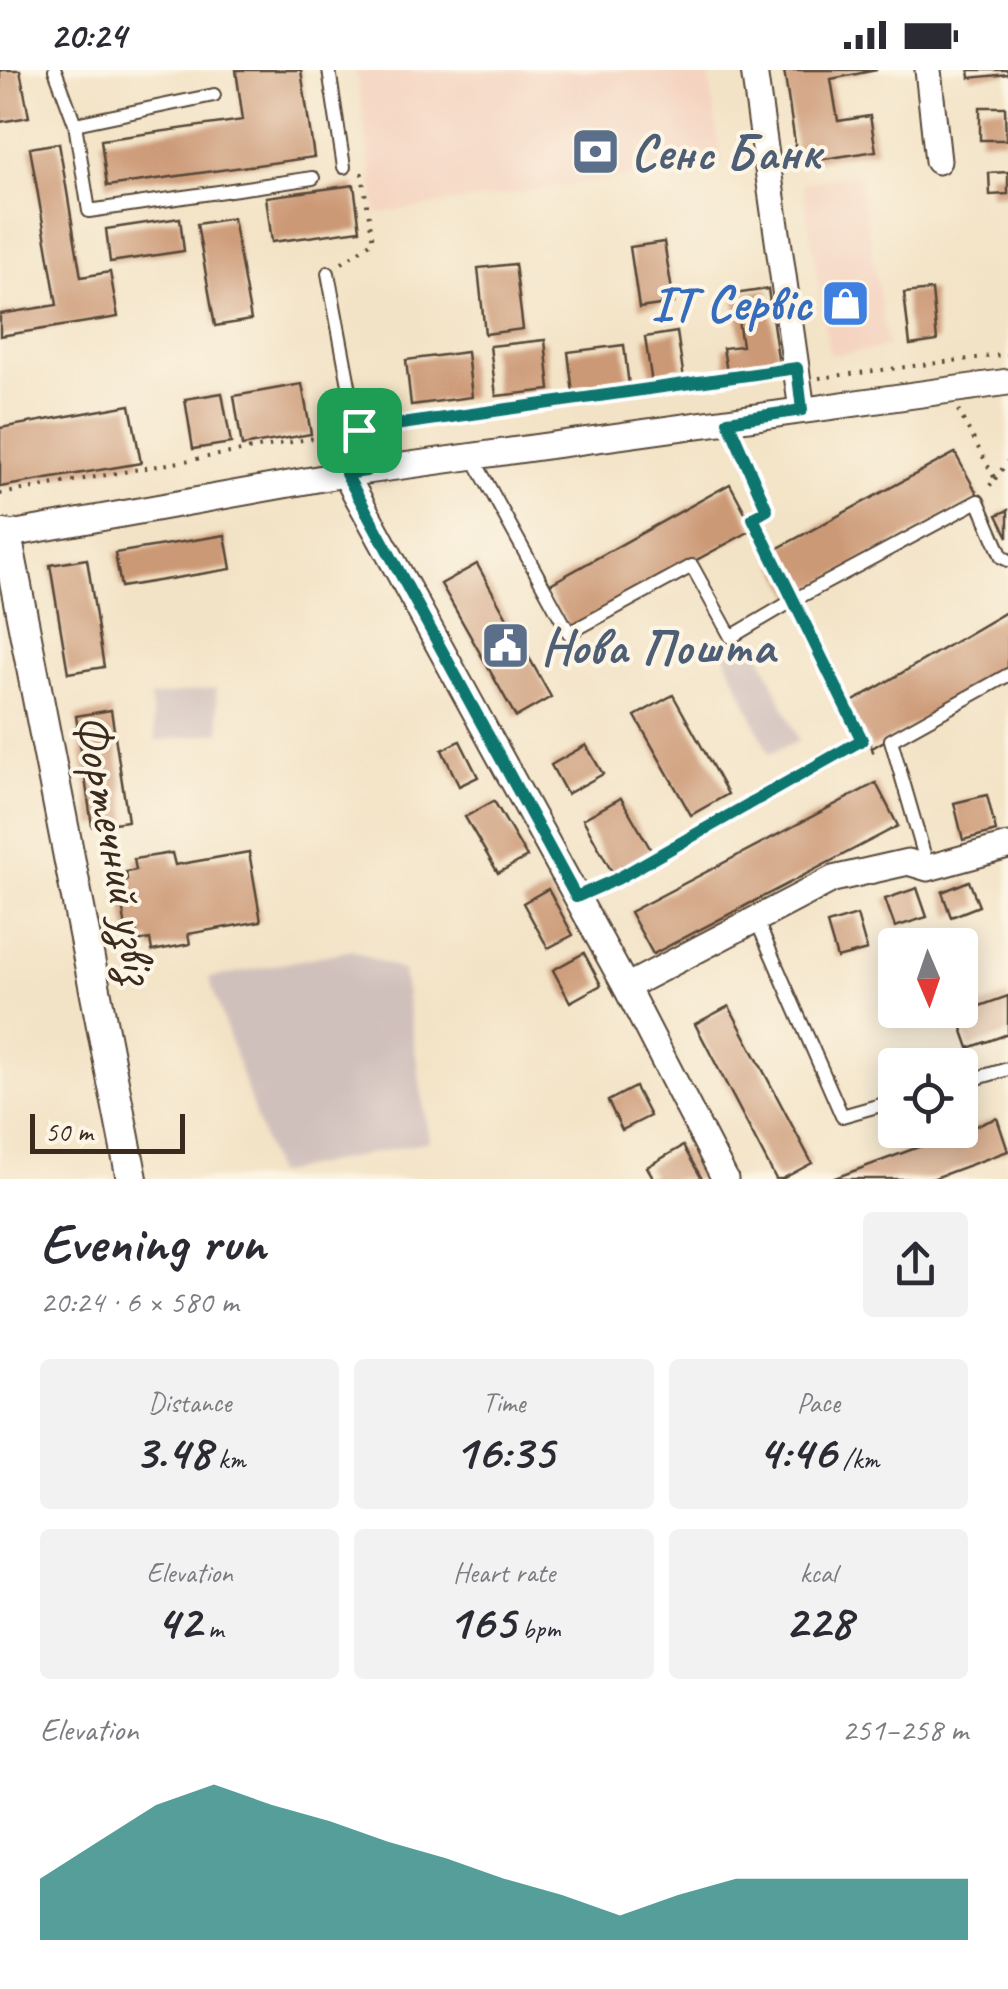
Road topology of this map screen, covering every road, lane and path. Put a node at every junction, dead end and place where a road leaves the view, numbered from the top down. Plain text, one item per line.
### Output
1 (55, 70) edge
2 (329, 70) edge
3 (754, 70) edge
4 (928, 70) edge
5 (214, 95) dead end
6 (75, 124) junction
7 (938, 162) dead end
8 (344, 167) joint
9 (314, 178) dead end
10 (328, 273) joint
11 (1008, 354) edge
12 (798, 374) junction
13 (1008, 382) edge
14 (802, 410) junction
15 (728, 421) junction
16 (359, 430) junction
17 (472, 456) junction
18 (1008, 461) edge
19 (356, 472) junction
20 (994, 479) dead end
21 (0, 494) edge
22 (3, 535) edge
23 (1008, 560) edge
24 (792, 601) junction
25 (1008, 675) edge
26 (862, 740) junction
27 (892, 740) junction
28 (1008, 846) edge
29 (928, 868) junction
30 (576, 897) junction
31 (755, 917) junction
32 (626, 986) junction
33 (1008, 1069) edge
34 (978, 1078) edge
35 (878, 1106) edge
36 (132, 1179) edge
37 (725, 1179) edge

1 - 6 lane
2 - 8 lane
3 - 12 street
4 - 7 street
5 - 6 lane
6 - 9 lane
8 - 10 path
10 - 16 lane
11 - 12 path
12 - 14 street
12 - 16 path
13 - 14 street
14 - 15 street
15 - 17 street
15 - 24 path
16 - 19 lane
16 - 21 path
17 - 19 street
17 - 24 lane
18 - 20 path
19 - 22 street
19 - 30 street
22 - 36 street, Фортечний узвіз
23 - 24 lane
24 - 26 path
25 - 27 lane
26 - 27 path
26 - 30 path
27 - 29 lane
28 - 29 street
29 - 31 street
30 - 32 street
31 - 32 street
31 - 35 lane
32 - 37 street
33 - 34 lane

